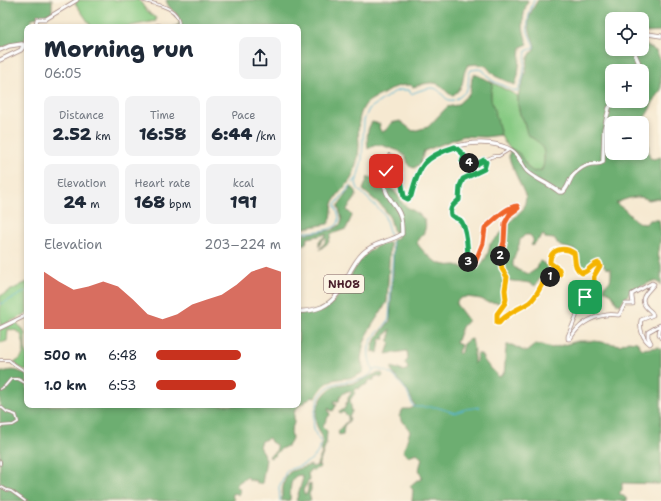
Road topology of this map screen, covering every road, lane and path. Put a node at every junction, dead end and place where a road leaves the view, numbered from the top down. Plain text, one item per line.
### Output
1 (77, 0) edge
2 (141, 0) edge
3 (36, 24) edge
4 (179, 24) edge
5 (649, 34) edge
6 (661, 36) edge
7 (23, 48) joint
8 (0, 50) edge
9 (0, 60) edge
10 (609, 108) edge
11 (455, 147) junction
12 (510, 149) junction
13 (389, 155) dead end
14 (485, 160) junction
15 (394, 168) junction
16 (301, 311) edge
17 (24, 316) edge
18 (0, 328) edge
19 (661, 338) edge
20 (0, 360) edge
21 (24, 370) edge
22 (24, 382) edge
23 (0, 389) edge
24 (0, 406) edge
25 (0, 426) edge
26 (0, 486) edge
27 (25, 501) edge

1 - 3 street
2 - 4 street
5 - 6 main road
7 - 8 main road
7 - 9 main road
10 - 12 main road
11 - 12 main road
11 - 14 street
11 - 15 main road
12 - 14 street
13 - 15 street
14 - 19 street
15 - 16 main road, NH08
17 - 18 main road
20 - 21 street
22 - 23 street
24 - 25 street
26 - 27 street

